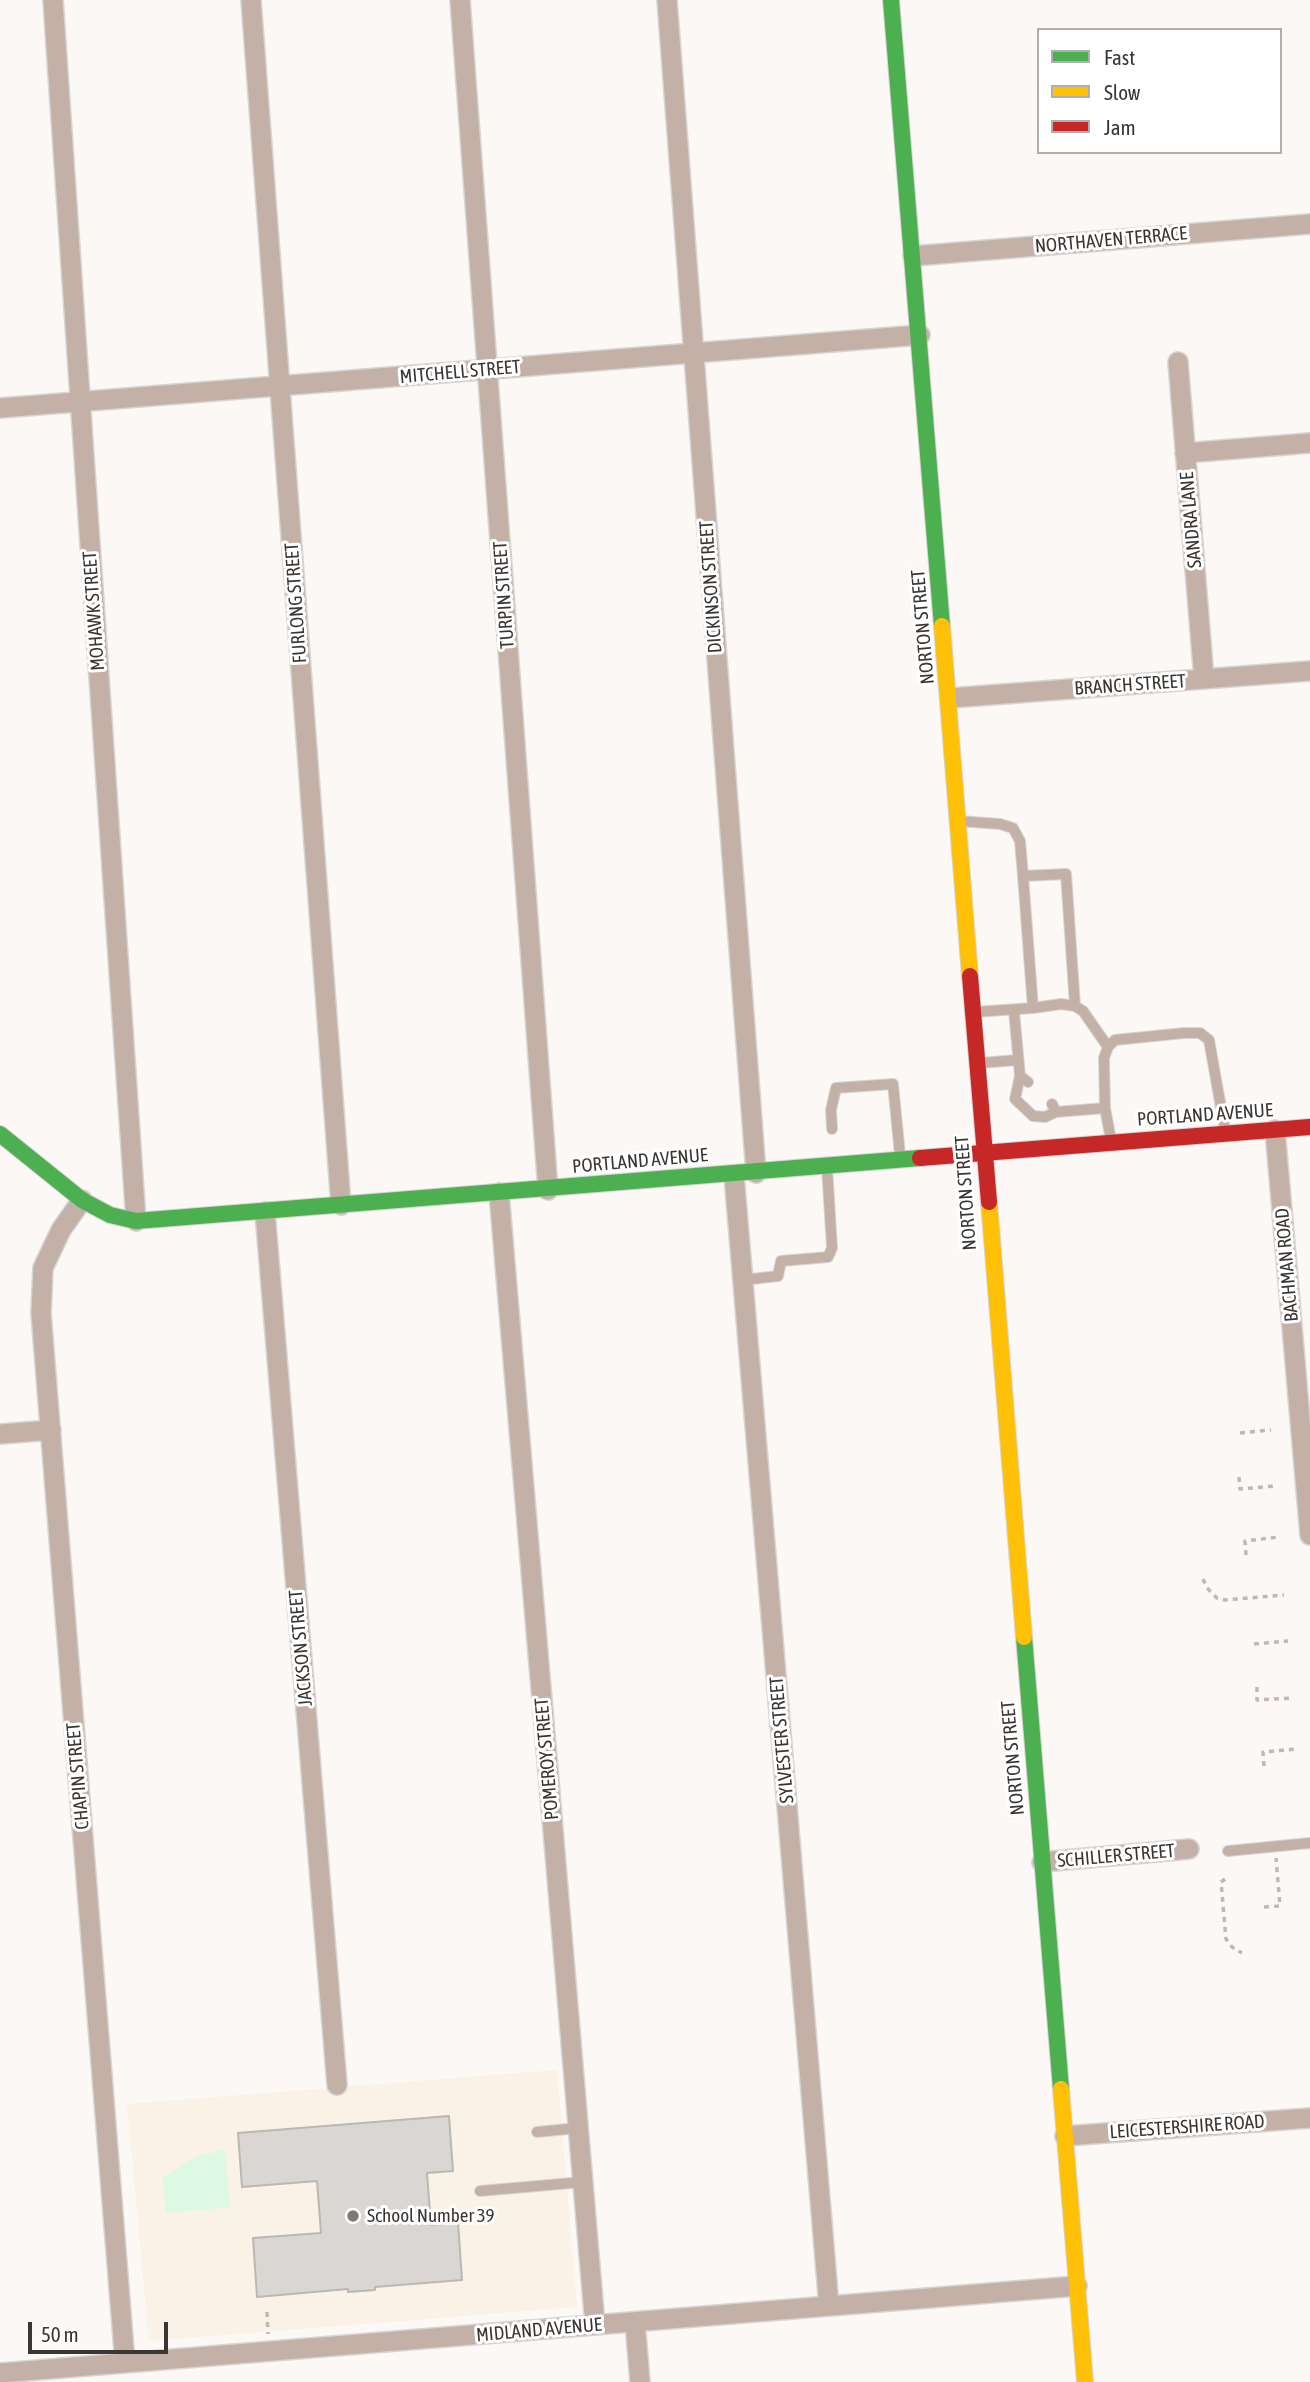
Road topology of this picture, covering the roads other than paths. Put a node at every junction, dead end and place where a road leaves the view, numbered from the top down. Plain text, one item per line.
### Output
1 (53, 0) edge
2 (251, 0) edge
3 (460, 0) edge
4 (667, 0) edge
5 (891, 0) edge
6 (1310, 224) edge
7 (913, 256) junction
8 (920, 335) junction
9 (694, 353) junction
10 (1178, 362) dead end
11 (488, 370) junction
12 (280, 386) junction
13 (80, 402) junction
14 (0, 408) edge
15 (1310, 443) edge
16 (1185, 453) junction
17 (1310, 671) edge
18 (1204, 679) junction
19 (950, 698) junction
20 (959, 821) junction
21 (1023, 876) junction
22 (1075, 1006) junction
23 (1033, 1008) junction
24 (1014, 1011) junction
25 (975, 1012) junction
26 (1108, 1047) junction
27 (1018, 1060) junction
28 (978, 1063) junction
29 (1105, 1108) junction
30 (1310, 1127) edge
31 (832, 1129) dead end
32 (1275, 1130) junction
33 (0, 1134) edge
34 (1226, 1134) junction
35 (1111, 1143) junction
36 (984, 1153) junction
37 (900, 1159) junction
38 (827, 1167) junction
39 (756, 1173) junction
40 (734, 1175) junction
41 (548, 1190) junction
42 (499, 1193) junction
43 (82, 1200) junction
44 (341, 1206) junction
45 (265, 1212) junction
46 (136, 1221) junction
47 (743, 1280) junction
48 (51, 1430) junction
49 (0, 1434) edge
50 (1306, 1442) edge
51 (1310, 1535) edge
52 (1310, 1843) edge
53 (1189, 1849) dead end
54 (1228, 1850) dead end
55 (1042, 1863) junction
56 (337, 2085) dead end
57 (1310, 2118) edge
58 (578, 2128) junction
59 (537, 2132) dead end
60 (1065, 2136) junction
61 (583, 2182) junction
62 (480, 2191) dead end
63 (1077, 2286) junction
64 (829, 2306) junction
65 (635, 2322) junction
66 (595, 2325) junction
67 (125, 2363) junction
68 (0, 2373) edge
69 (640, 2382) edge
70 (1085, 2382) edge

1 - 13 street, MOHAWK STREET
2 - 12 street, FURLONG STREET
3 - 11 street, TURPIN STREET
4 - 9 street, DICKINSON STREET
5 - 7 main road, NORTON STREET
6 - 7 street, NORTHAVEN TERRACE
7 - 8 main road, NORTON STREET
8 - 9 street, MITCHELL STREET
8 - 19 main road, NORTON STREET
9 - 11 street, MITCHELL STREET
9 - 39 street, DICKINSON STREET
10 - 16 street, SANDRA LANE
11 - 12 street, MITCHELL STREET
11 - 41 street, TURPIN STREET
12 - 13 street, MITCHELL STREET
12 - 44 street, FURLONG STREET
13 - 14 street, MITCHELL STREET
13 - 46 street, MOHAWK STREET
15 - 16 street
16 - 18 street, SANDRA LANE
17 - 18 street, BRANCH STREET
18 - 19 street, BRANCH STREET
19 - 20 main road, NORTON STREET
20 - 21 lane
20 - 25 main road, NORTON STREET
21 - 22 lane
21 - 23 lane
22 - 23 lane
22 - 26 lane
23 - 24 lane
24 - 25 lane
24 - 27 lane
25 - 28 main road, NORTON STREET
26 - 29 lane
26 - 34 lane
27 - 28 lane
27 - 29 lane
28 - 36 main road, NORTON STREET
29 - 35 lane
30 - 32 main road, PORTLAND AVENUE
31 - 37 lane
32 - 34 main road, PORTLAND AVENUE
32 - 50 street, BACHMAN ROAD
33 - 43 main road, PORTLAND AVENUE
34 - 35 main road, PORTLAND AVENUE
35 - 36 main road, PORTLAND AVENUE
36 - 37 main road, PORTLAND AVENUE
36 - 55 main road, NORTON STREET
37 - 38 main road, PORTLAND AVENUE
38 - 39 main road, PORTLAND AVENUE
38 - 47 lane
39 - 40 main road, PORTLAND AVENUE
40 - 41 main road, PORTLAND AVENUE
40 - 47 street, SYLVESTER STREET
41 - 42 main road, PORTLAND AVENUE
42 - 44 main road, PORTLAND AVENUE
42 - 58 street, POMEROY STREET
43 - 46 main road, PORTLAND AVENUE
43 - 48 street, CHAPIN STREET
44 - 45 main road, PORTLAND AVENUE
45 - 46 main road, PORTLAND AVENUE
45 - 56 street, JACKSON STREET
47 - 64 street, SYLVESTER STREET
48 - 49 street
48 - 67 street, CHAPIN STREET
50 - 51 street, BACHMAN ROAD
52 - 54 lane
53 - 55 street, SCHILLER STREET
55 - 60 main road, NORTON STREET
57 - 60 street, LEICESTERSHIRE ROAD
58 - 59 lane
58 - 61 street, POMEROY STREET
60 - 63 main road, NORTON STREET
61 - 62 lane
61 - 66 street, POMEROY STREET
63 - 64 street, MIDLAND AVENUE
63 - 70 main road, NORTON STREET
64 - 65 street, MIDLAND AVENUE
65 - 66 street, MIDLAND AVENUE
65 - 69 street
66 - 67 street, MIDLAND AVENUE
67 - 68 street, MIDLAND AVENUE

